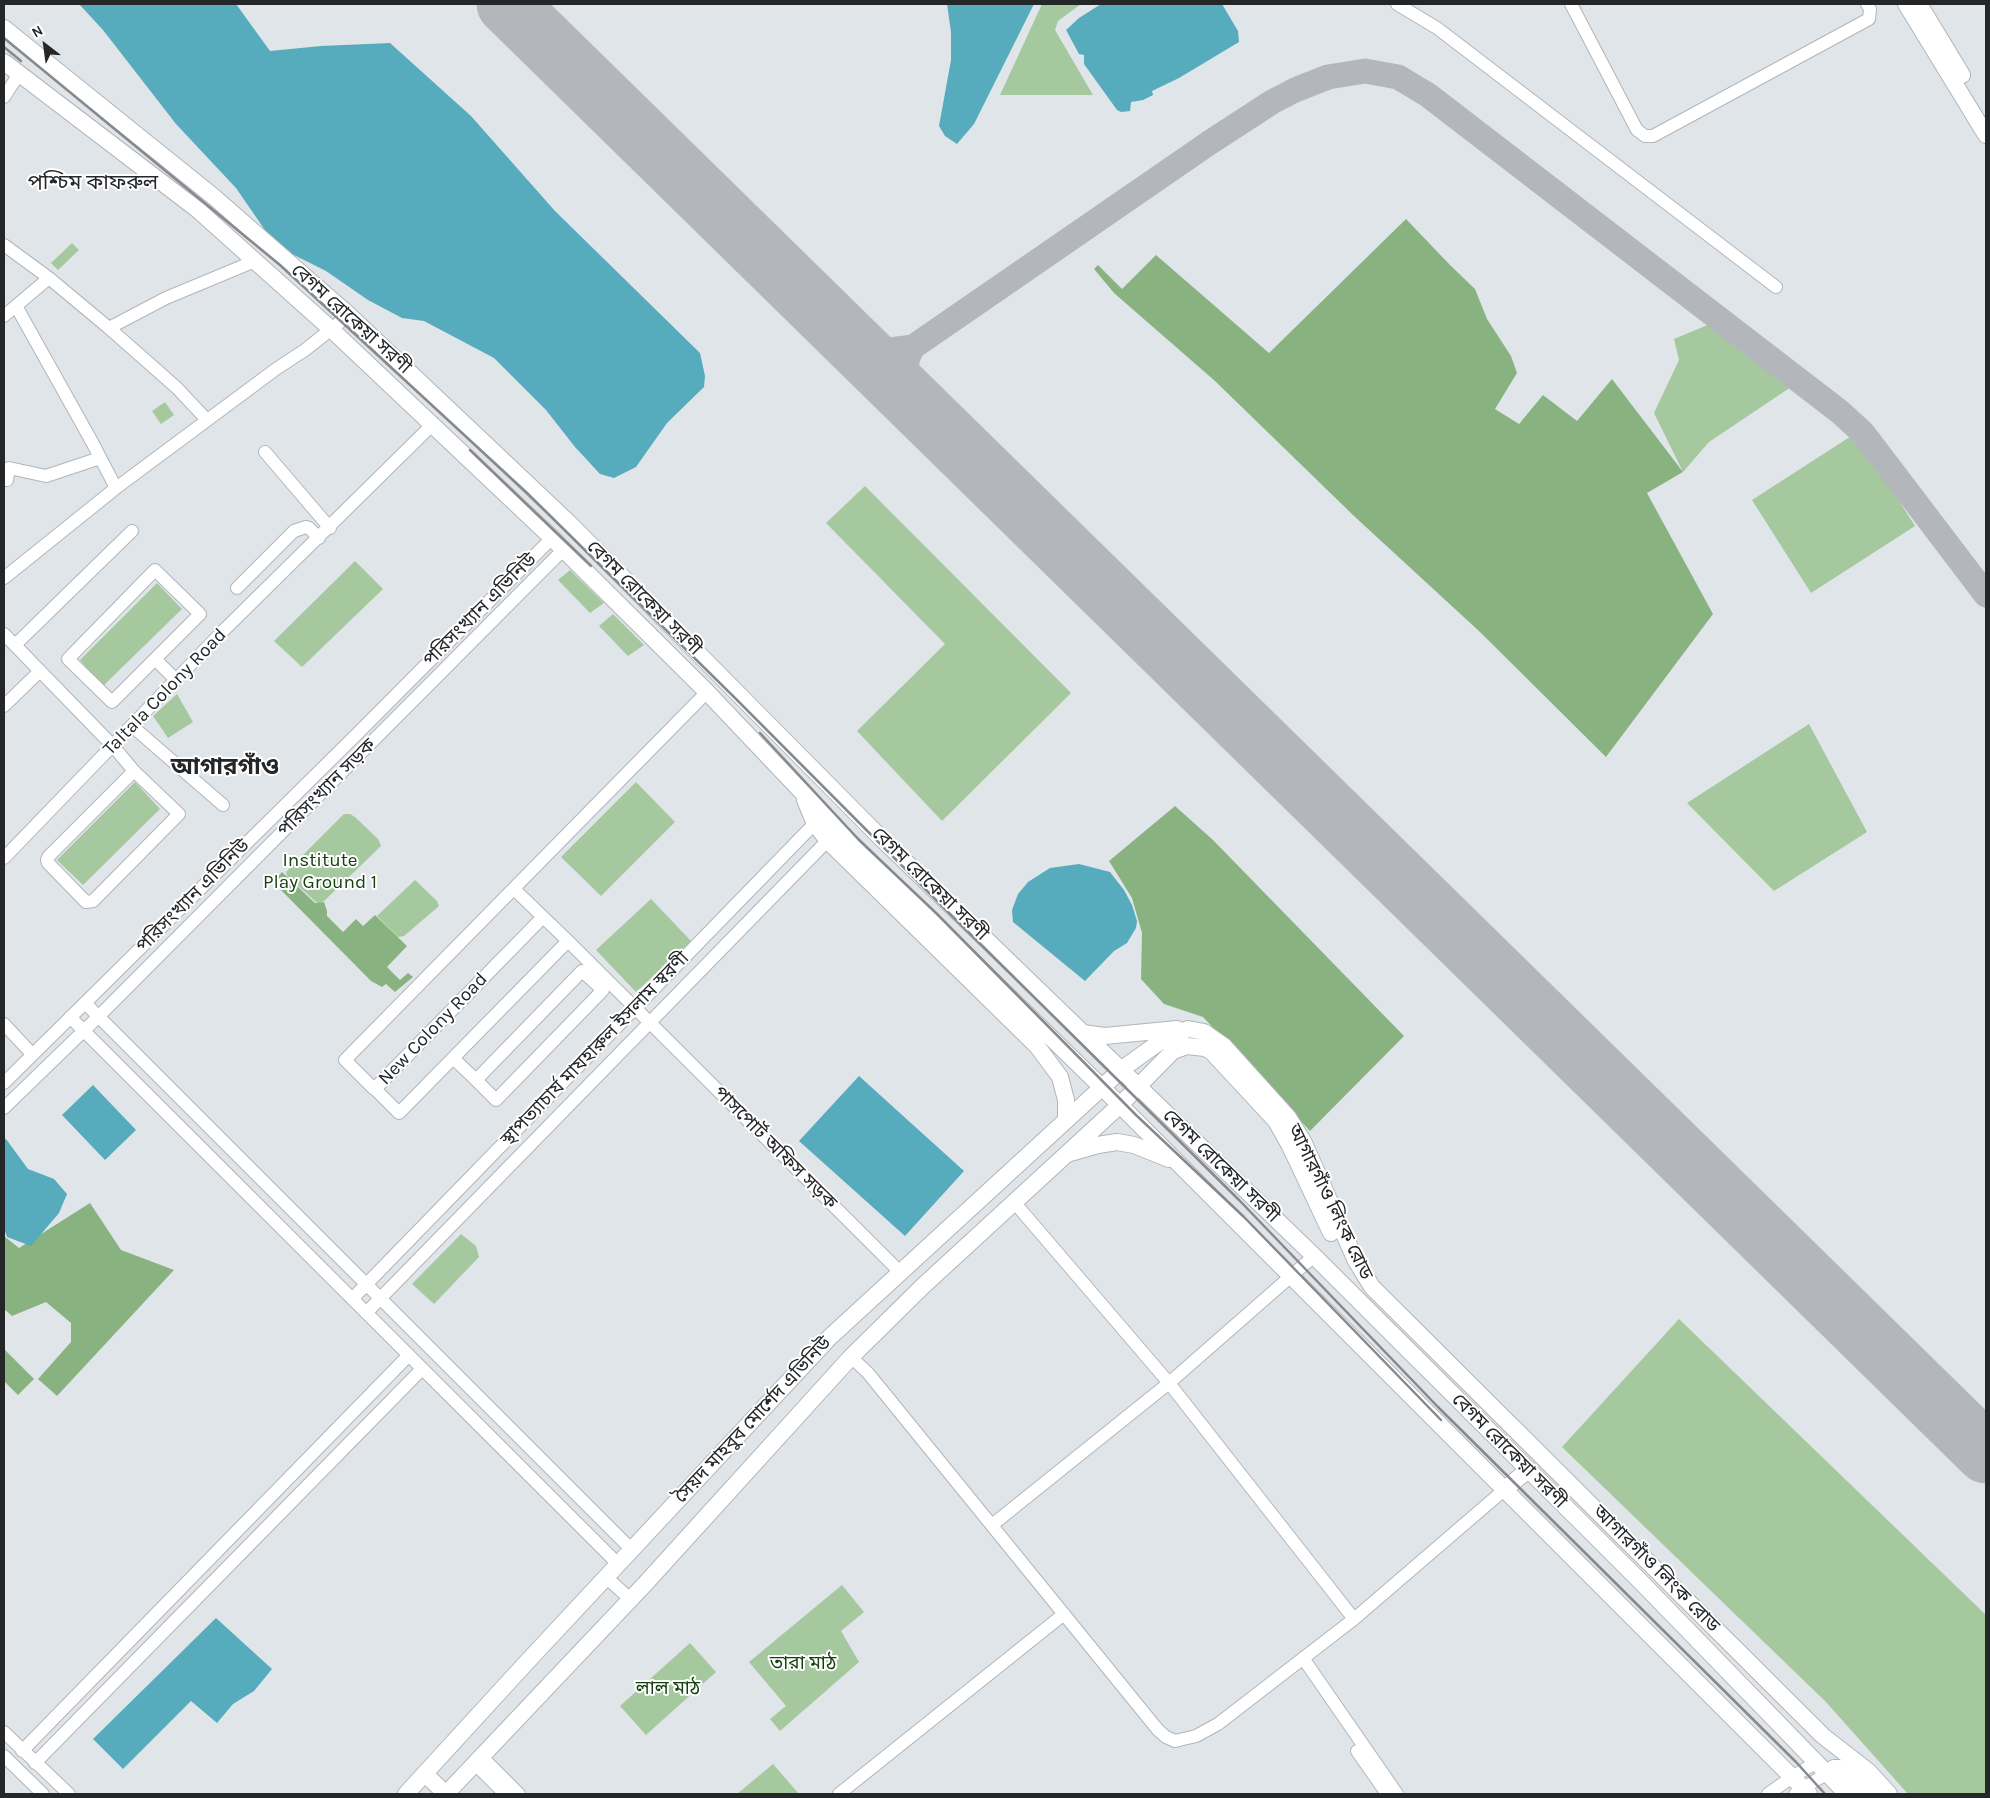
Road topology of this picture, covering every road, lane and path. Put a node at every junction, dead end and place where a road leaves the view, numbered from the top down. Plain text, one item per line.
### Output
1 (1397, 4) edge
2 (1571, 4) edge
3 (1866, 4) edge
4 (1906, 4) edge
5 (1919, 4) edge
6 (4, 28) edge
7 (4, 62) edge
8 (19, 74) junction
9 (4, 96) edge
10 (1986, 114) edge
11 (1986, 135) edge
12 (4, 245) edge
13 (255, 261) junction
14 (49, 278) junction
15 (1776, 287) dead end
16 (16, 306) junction
17 (349, 315) junction
18 (4, 316) edge
19 (109, 328) junction
20 (332, 330) junction
21 (207, 420) junction
22 (433, 424) junction
23 (265, 452) dead end
24 (100, 458) junction
25 (4, 480) edge
26 (116, 488) junction
27 (568, 522) junction
28 (330, 528) junction
29 (132, 531) dead end
30 (580, 534) junction
31 (319, 538) junction
32 (552, 538) junction
33 (563, 550) junction
34 (4, 578) edge
35 (237, 588) dead end
36 (4, 634) edge
37 (15, 645) junction
38 (155, 659) junction
39 (40, 671) junction
40 (723, 677) junction
41 (176, 680) junction
42 (707, 692) junction
43 (4, 706) edge
44 (132, 726) junction
45 (113, 746) junction
46 (134, 771) junction
47 (223, 805) dead end
48 (819, 819) junction
49 (833, 835) junction
50 (4, 858) edge
51 (514, 889) junction
52 (543, 917) junction
53 (568, 941) junction
54 (85, 1003) junction
55 (635, 1008) junction
56 (99, 1016) junction
57 (70, 1017) junction
58 (445, 1017) junction
59 (650, 1023) junction
60 (4, 1024) edge
61 (1188, 1029) junction
62 (84, 1031) junction
63 (1082, 1033) junction
64 (32, 1054) junction
65 (453, 1058) junction
66 (1122, 1069) junction
67 (476, 1080) junction
68 (4, 1083) edge
69 (1140, 1086) junction
70 (1101, 1088) junction
71 (1120, 1105) junction
72 (4, 1108) edge
73 (1066, 1120) junction
74 (1065, 1156) junction
75 (484, 1162) junction
76 (1176, 1162) junction
77 (500, 1176) junction
78 (1014, 1202) junction
79 (1314, 1256) junction
80 (900, 1272) junction
81 (1290, 1276) junction
82 (366, 1284) junction
83 (352, 1298) junction
84 (381, 1298) junction
85 (366, 1313) junction
86 (830, 1337) junction
87 (409, 1356) junction
88 (851, 1357) junction
89 (422, 1369) junction
90 (1169, 1383) junction
91 (1528, 1470) junction
92 (1504, 1490) junction
93 (272, 1495) junction
94 (286, 1508) junction
95 (992, 1525) junction
96 (628, 1545) junction
97 (613, 1560) junction
98 (606, 1577) junction
99 (630, 1600) junction
100 (160, 1610) junction
101 (1064, 1614) junction
102 (1354, 1619) junction
103 (173, 1623) junction
104 (1300, 1661) junction
105 (4, 1732) edge
106 (22, 1751) junction
107 (4, 1756) edge
108 (478, 1760) junction
109 (35, 1763) junction
110 (1822, 1768) junction
111 (424, 1774) junction
112 (1792, 1777) junction
113 (1803, 1792) edge
114 (43, 1794) edge
115 (69, 1794) edge
116 (406, 1794) edge
117 (446, 1794) edge
118 (505, 1794) edge
119 (519, 1794) edge
120 (839, 1794) edge
121 (1386, 1794) edge
122 (1397, 1794) edge
123 (1768, 1794) edge
124 (1846, 1794) edge
125 (1865, 1794) edge
126 (1874, 1794) edge
127 (1889, 1794) edge

1 - 15 street
2 - 3 street
4 - 11 main road
5 - 10 main road
6 - 17 main road, বেগম রোকেয়া সরণী
7 - 8 main road, বেগম রোকেয়া সরণী
8 - 9 street
8 - 13 main road, বেগম রোকেয়া সরণী
12 - 14 street
13 - 19 street
13 - 20 main road, বেগম রোকেয়া সরণী
14 - 16 street
14 - 19 street
16 - 18 street
16 - 24 street
17 - 20 street
17 - 27 main road, বেগম রোকেয়া সরণী
19 - 21 street
20 - 21 street
20 - 22 main road, বেগম রোকেয়া সরণী
21 - 26 street
22 - 28 street, Taltala Colony Road
22 - 32 main road, বেগম রোকেয়া সরণী
23 - 28 street
24 - 25 street
24 - 26 street
26 - 34 street
27 - 30 main road, বেগম রোকেয়া সরণী
27 - 32 main road
28 - 31 street, Taltala Colony Road
29 - 37 street
30 - 33 main road
30 - 40 main road, বেগম রোকেয়া সরণী
31 - 35 street
31 - 41 street, Taltala Colony Road
32 - 33 main road, বেগম রোকেয়া সরণী
32 - 54 street, পরিসংখ্যান এভিনিউ
33 - 42 main road, বেগম রোকেয়া সরণী
33 - 56 street, পরিসংখ্যান সড়ক
36 - 37 street
37 - 39 street
38 - 38 street
38 - 41 street
39 - 43 street
39 - 45 street
40 - 42 main road
40 - 63 main road, বেগম রোকেয়া সরণী
41 - 44 street, Taltala Colony Road
42 - 48 main road, বেগম রোকেয়া সরণী
42 - 51 street, New Colony Road
44 - 45 street, Taltala Colony Road
44 - 47 street
45 - 46 street
45 - 50 street, Taltala Colony Road
46 - 46 street
48 - 49 main road, বেগম রোকেয়া সরণী
48 - 55 street, স্থাপত্যাচার্য মাযহারুল ইসলাম স্বরণী
49 - 59 street, স্থাপত্যাচার্য মাযহারুল ইসলাম স্বরণী
49 - 70 main road, বেগম রোকেয়া সরণী
49 - 73 main road
51 - 52 street
51 - 58 street, New Colony Road
52 - 53 street
52 - 58 street, New Colony Road
53 - 55 street
53 - 65 street, New Colony Road
54 - 56 street
54 - 57 street, পরিসংখ্যান এভিনিউ
55 - 59 street, পাসপোর্ট অফিস সড়ক
55 - 75 street, স্থাপত্যাচার্য মাযহারুল ইসলাম স্বরণী
56 - 62 street, পরিসংখ্যান সড়ক
56 - 82 street
57 - 62 street
57 - 64 street, পরিসংখ্যান এভিনিউ
58 - 65 street, New Colony Road
59 - 77 street, স্থাপত্যাচার্য মাযহারুল ইসলাম স্বরণী
59 - 80 street, পাসপোর্ট অফিস সড়ক
60 - 64 street
61 - 63 main road
61 - 66 main road
61 - 127 main road, আগারগাঁও লিংক রোড
62 - 72 street, পরিসংখ্যান সড়ক
62 - 83 street
63 - 66 main road, বেগম রোকেয়া সরণী
64 - 68 street, পরিসংখ্যান এভিনিউ
65 - 67 street, New Colony Road
66 - 69 main road, বেগম রোকেয়া সরণী
66 - 70 main road, সৈয়দ মাহবুব মোর্শেদ এভিনিউ
67 - 67 street, New Colony Road
69 - 71 main road, সৈয়দ মাহবুব মোর্শেদ এভিনিউ
69 - 79 main road, বেগম রোকেয়া সরণী
69 - 126 main road, আগারগাঁও লিংক রোড
70 - 71 main road, বেগম রোকেয়া সরণী
70 - 73 main road, সৈয়দ মাহবুব মোর্শেদ এভিনিউ
71 - 74 main road, সৈয়দ মাহবুব মোর্শেদ এভিনিউ
71 - 76 main road, বেগম রোকেয়া সরণী
73 - 80 main road, সৈয়দ মাহবুব মোর্শেদ এভিনিউ
74 - 76 main road
74 - 78 main road, সৈয়দ মাহবুব মোর্শেদ এভিনিউ
75 - 77 street
75 - 82 street, স্থাপত্যাচার্য মাযহারুল ইসলাম স্বরণী
76 - 81 main road, বেগম রোকেয়া সরণী
77 - 84 street, স্থাপত্যাচার্য মাযহারুল ইসলাম স্বরণী
78 - 88 main road, সৈয়দ মাহবুব মোর্শেদ এভিনিউ
78 - 90 street
79 - 81 street
79 - 91 main road, বেগম রোকেয়া সরণী
80 - 86 main road, সৈয়দ মাহবুব মোর্শেদ এভিনিউ
81 - 90 street
81 - 92 main road, বেগম রোকেয়া সরণী
82 - 83 street, স্থাপত্যাচার্য মাযহারুল ইসলাম স্বরণী
82 - 84 street
83 - 85 street
84 - 85 street, স্থাপত্যাচার্য মাযহারুল ইসলাম স্বরণী
84 - 96 street
85 - 87 street
86 - 88 main road
86 - 96 main road, সৈয়দ মাহবুব মোর্শেদ এভিনিউ
87 - 89 street
87 - 93 street
88 - 95 street
88 - 99 main road, সৈয়দ মাহবুব মোর্শেদ এভিনিউ
89 - 94 street
89 - 97 street
90 - 95 street
90 - 102 street
91 - 92 main road
91 - 110 main road, বেগম রোকেয়া সরণী
92 - 102 street
92 - 112 main road, বেগম রোকেয়া সরণী
93 - 94 street
93 - 100 street
94 - 103 street
95 - 101 street
96 - 97 main road, সৈয়দ মাহবুব মোর্শেদ এভিনিউ
97 - 98 main road, সৈয়দ মাহবুব মোর্শেদ এভিনিউ
98 - 99 street
98 - 111 main road, সৈয়দ মাহবুব মোর্শেদ এভিনিউ
99 - 108 main road, সৈয়দ মাহবুব মোর্শেদ এভিনিউ
100 - 103 street
100 - 106 street
101 - 104 street
101 - 120 street
102 - 104 street
103 - 109 street
104 - 121 street
104 - 122 street
105 - 106 street
106 - 109 street
107 - 114 street
108 - 117 main road, সৈয়দ মাহবুব মোর্শেদ এভিনিউ
108 - 118 street
108 - 119 street
109 - 115 street
110 - 112 street
110 - 113 street
110 - 124 main road, বেগম রোকেয়া সরণী
110 - 125 main road
111 - 116 main road, সৈয়দ মাহবুব মোর্শেদ এভিনিউ
111 - 117 main road
112 - 113 main road, বেগম রোকেয়া সরণী
112 - 123 street

